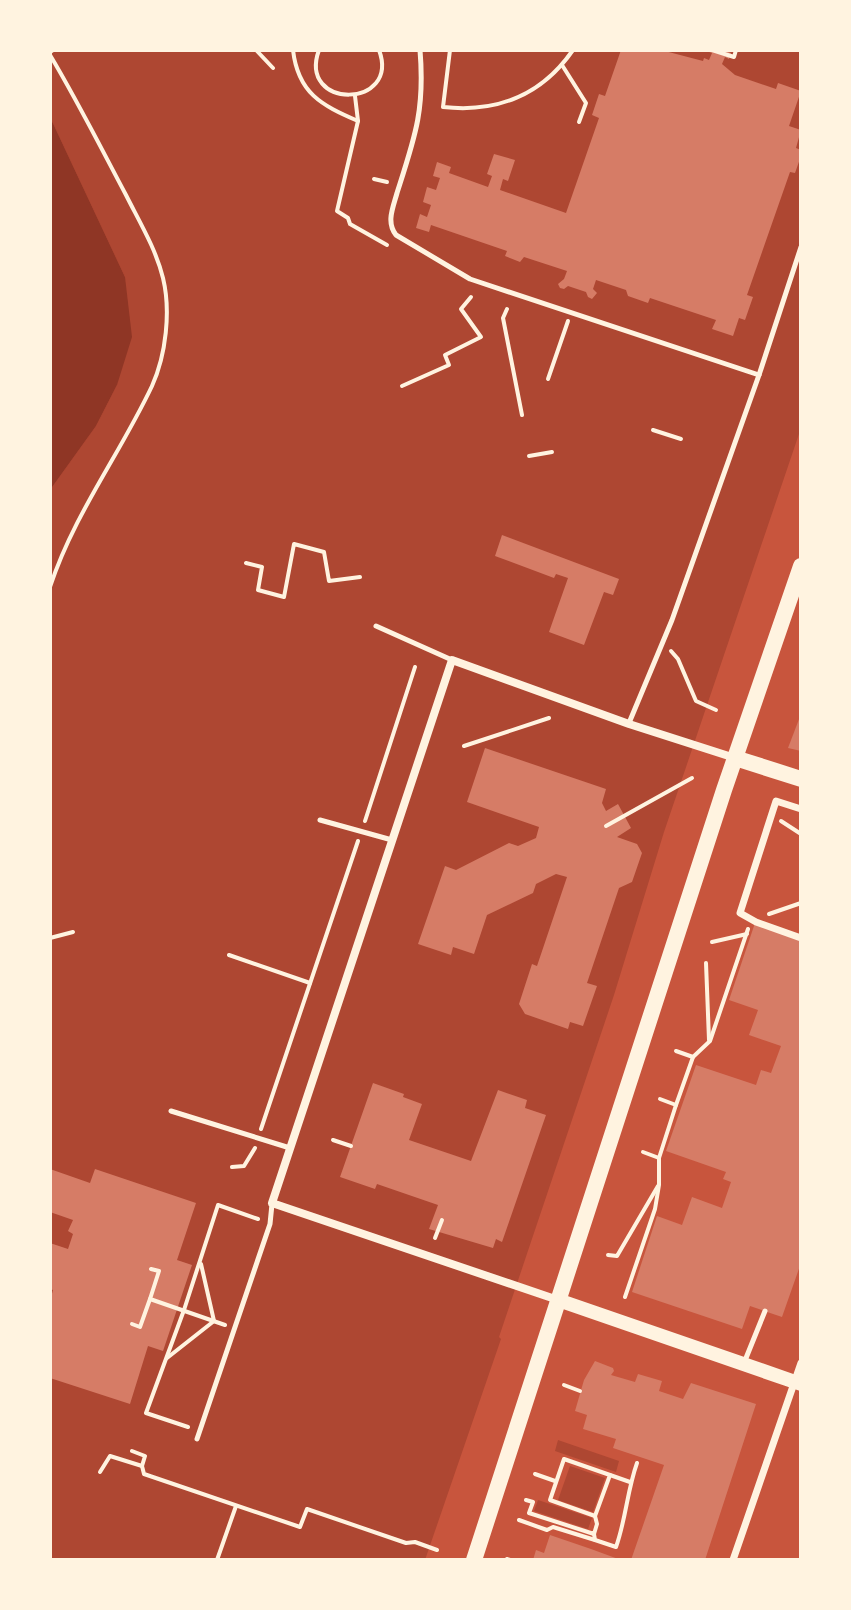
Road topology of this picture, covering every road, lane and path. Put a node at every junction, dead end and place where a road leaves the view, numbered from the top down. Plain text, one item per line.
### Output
1 (256, 50) edge
2 (263, 50) edge
3 (293, 50) edge
4 (319, 50) edge
5 (379, 50) edge
6 (420, 50) edge
7 (450, 50) edge
8 (573, 50) edge
9 (712, 50) edge
10 (736, 50) edge
11 (51, 52) edge
12 (719, 53) junction
13 (260, 56) junction
14 (716, 62) dead end
15 (562, 65) junction
16 (273, 68) dead end
17 (355, 96) junction
18 (358, 121) junction
19 (579, 122) dead end
20 (387, 245) dead end
21 (801, 247) edge
22 (471, 297) dead end
23 (507, 309) dead end
24 (571, 314) junction
25 (759, 375) junction
26 (548, 379) dead end
27 (402, 386) dead end
28 (522, 415) dead end
29 (653, 430) dead end
30 (681, 439) dead end
31 (552, 452) dead end
32 (529, 456) dead end
33 (246, 563) dead end
34 (801, 566) edge
35 (360, 577) dead end
36 (50, 587) edge
37 (376, 626) dead end
38 (662, 640) junction
39 (452, 660) junction
40 (415, 667) dead end
41 (716, 710) dead end
42 (549, 718) dead end
43 (629, 724) junction
44 (464, 746) dead end
45 (735, 758) junction
46 (692, 778) dead end
47 (801, 779) edge
48 (801, 809) edge
49 (320, 820) dead end
50 (606, 826) dead end
51 (362, 831) junction
52 (392, 840) junction
53 (801, 903) edge
54 (751, 920) junction
55 (73, 932) dead end
56 (747, 934) junction
57 (50, 938) edge
58 (801, 938) edge
59 (712, 942) dead end
60 (229, 955) dead end
61 (706, 963) dead end
62 (310, 983) junction
63 (710, 1041) junction
64 (676, 1051) dead end
65 (693, 1057) junction
66 (660, 1099) dead end
67 (676, 1105) junction
68 (171, 1111) dead end
69 (259, 1138) junction
70 (333, 1140) dead end
71 (351, 1146) dead end
72 (290, 1148) junction
73 (643, 1152) dead end
74 (659, 1158) junction
75 (232, 1167) dead end
76 (659, 1185) junction
77 (272, 1203) junction
78 (259, 1220) dead end
79 (442, 1220) dead end
80 (435, 1238) dead end
81 (608, 1255) dead end
82 (200, 1261) junction
83 (151, 1269) dead end
84 (625, 1297) dead end
85 (150, 1299) junction
86 (558, 1300) junction
87 (184, 1310) junction
88 (765, 1311) dead end
89 (214, 1321) junction
90 (132, 1324) dead end
91 (235, 1329) junction
92 (165, 1360) junction
93 (801, 1363) edge
94 (744, 1364) junction
95 (797, 1383) edge
96 (564, 1385) dead end
97 (580, 1391) dead end
98 (188, 1427) dead end
99 (197, 1439) dead end
100 (132, 1451) dead end
101 (637, 1463) dead end
102 (142, 1466) junction
103 (100, 1472) dead end
104 (535, 1474) dead end
105 (610, 1475) junction
106 (556, 1481) junction
107 (630, 1482) junction
108 (526, 1500) dead end
109 (236, 1505) junction
110 (595, 1516) junction
111 (519, 1520) dead end
112 (595, 1537) junction
113 (437, 1550) dead end
114 (473, 1555) edge
115 (217, 1560) edge
116 (733, 1560) edge

1 - 13 path
2 - 13 path
3 - 18 path
4 - 17 path
5 - 17 path
6 - 24 lane
7 - 15 path
8 - 15 path
9 - 12 path
10 - 12 path
11 - 36 path
12 - 14 path
13 - 16 path
15 - 19 path
17 - 18 path
18 - 20 path
21 - 25 lane
22 - 27 path
23 - 28 path
24 - 25 lane
24 - 26 path
25 - 38 lane
29 - 30 path
31 - 32 path
33 - 35 path
34 - 45 main road
37 - 39 lane
38 - 41 path
38 - 43 lane
39 - 43 street
39 - 52 street
40 - 51 path
42 - 44 path
43 - 45 street
45 - 47 main road
45 - 86 main road
46 - 50 path
48 - 54 street
49 - 51 lane
51 - 52 lane
51 - 62 path
52 - 72 street
53 - 54 path
54 - 56 path
54 - 58 street
55 - 57 path
56 - 59 path
56 - 63 path
60 - 62 path
61 - 63 path
62 - 69 path
63 - 65 path
64 - 65 path
65 - 67 path
66 - 67 path
67 - 74 path
68 - 69 lane
69 - 72 lane
69 - 75 path
70 - 71 path
72 - 77 street
73 - 74 path
74 - 76 path
76 - 81 path
76 - 84 path
77 - 86 street
77 - 91 lane
78 - 82 path
79 - 80 path
82 - 87 path
82 - 89 path
83 - 85 path
85 - 87 path
85 - 90 path
86 - 94 main road
86 - 114 main road
87 - 89 path
87 - 92 path
88 - 94 lane
89 - 91 path
89 - 92 path
91 - 99 lane
92 - 98 path
93 - 95 street
94 - 95 main road
95 - 116 street
96 - 97 path
100 - 102 path
101 - 107 path
102 - 103 path
102 - 109 path
104 - 106 path
105 - 106 path
105 - 107 path
105 - 110 path
106 - 110 path
107 - 112 path
108 - 112 path
109 - 113 path
109 - 115 path
110 - 112 path
111 - 112 path

